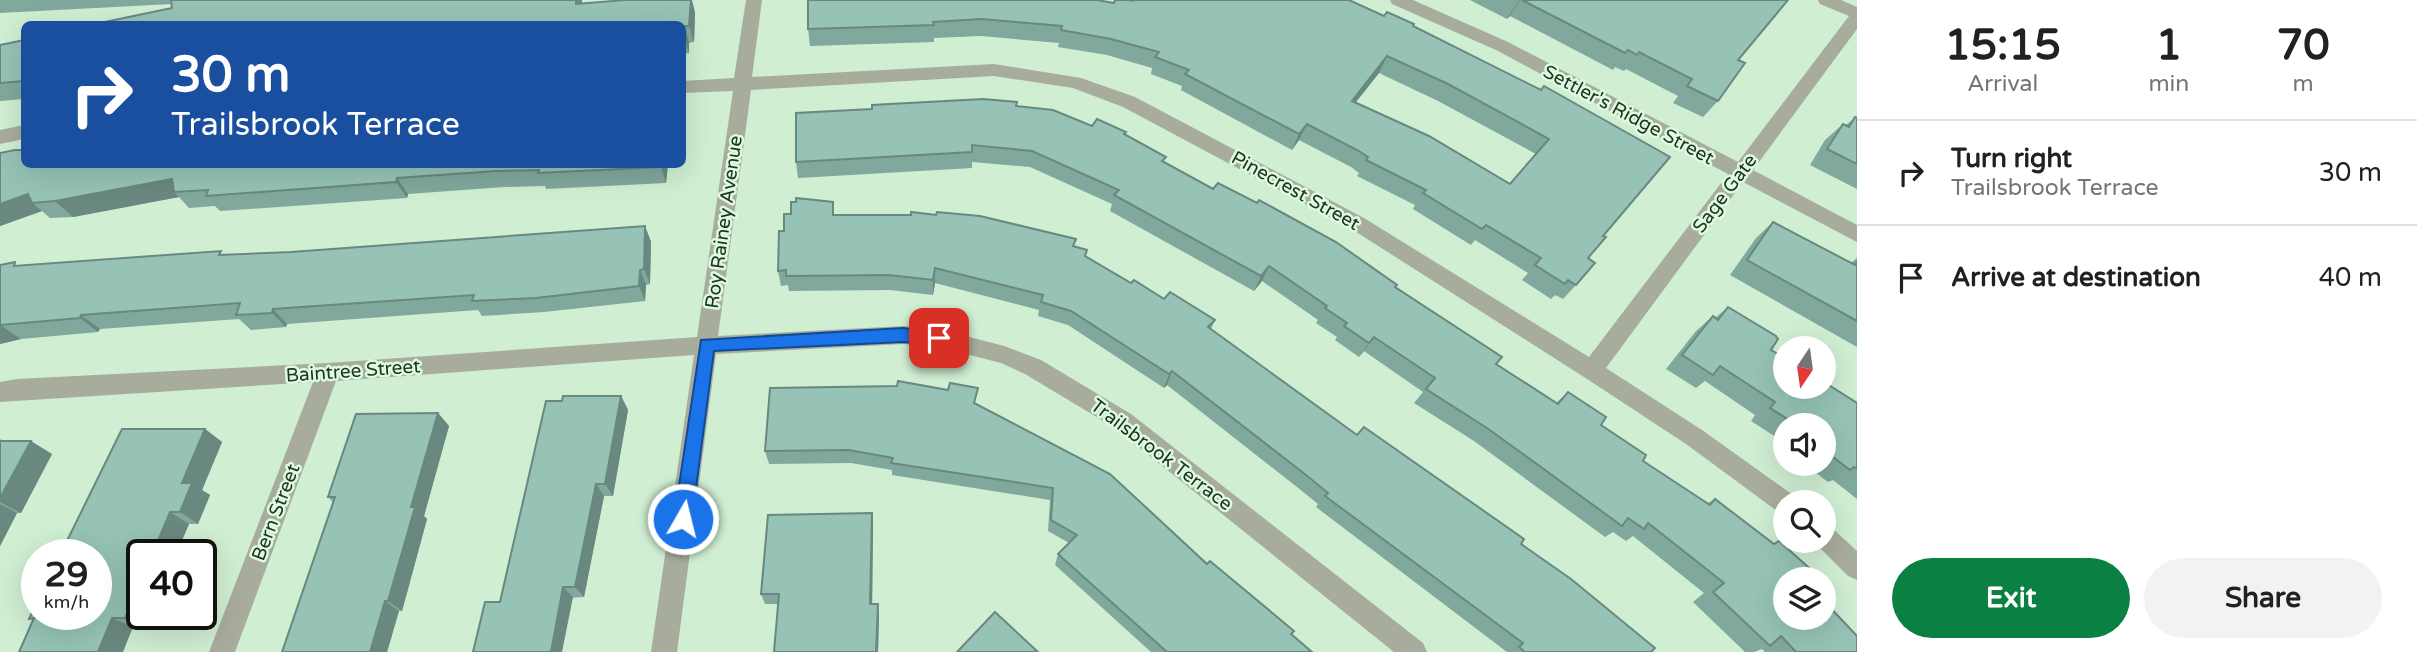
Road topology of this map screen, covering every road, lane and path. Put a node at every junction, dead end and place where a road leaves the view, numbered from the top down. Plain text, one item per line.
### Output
1 (754, 0) edge
2 (1398, 0) edge
3 (1826, 0) edge
4 (1857, 15) edge
5 (743, 84) junction
6 (686, 87) edge
7 (21, 133) edge
8 (0, 137) edge
9 (1739, 173) junction
10 (1857, 234) edge
11 (706, 345) junction
12 (1592, 370) junction
13 (328, 372) junction
14 (0, 392) edge
15 (1773, 494) edge
16 (1836, 548) edge
17 (1857, 568) edge
18 (222, 652) edge
19 (664, 652) edge
20 (1414, 652) edge

1 - 5 street, Roy Rainey Avenue
2 - 9 street, Settler's Ridge Street
3 - 4 street
4 - 9 street, Sage Gate
5 - 6 street, Pinecrest Street
5 - 11 street, Roy Rainey Avenue
5 - 12 street, Pinecrest Street
7 - 8 street
9 - 10 street, Settler's Ridge Street
9 - 12 street, Sage Gate
11 - 13 street, Baintree Street
11 - 19 street, Roy Rainey Avenue
11 - 20 street, Trailsbrook Terrace
12 - 15 street, Pinecrest Street
13 - 14 street, Baintree Street
13 - 18 street, Bern Street
16 - 17 street

